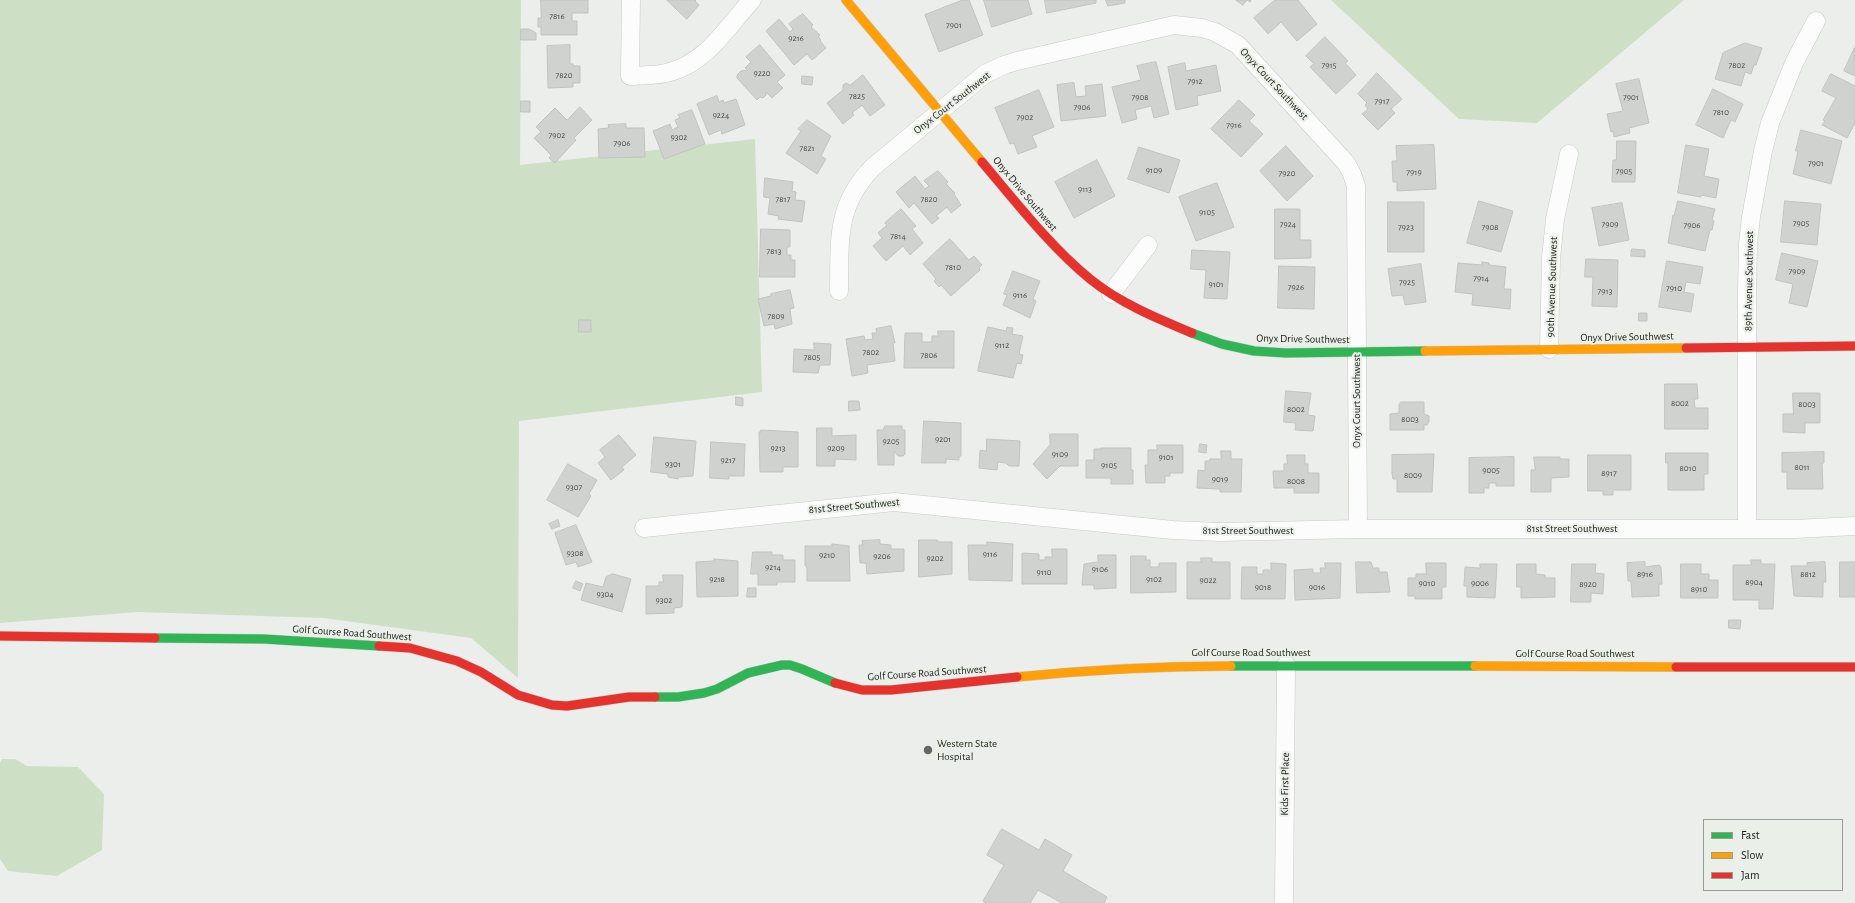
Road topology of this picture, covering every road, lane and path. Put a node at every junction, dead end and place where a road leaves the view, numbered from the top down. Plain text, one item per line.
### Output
1 (631, 0) edge
2 (752, 0) edge
3 (846, 0) edge
4 (1816, 21) dead end
5 (940, 111) junction
6 (1569, 154) dead end
7 (1148, 244) dead end
8 (839, 291) dead end
9 (1111, 294) junction
10 (1855, 346) edge
11 (1748, 347) junction
12 (1549, 350) junction
13 (1357, 352) junction
14 (1855, 526) edge
15 (644, 528) dead end
16 (1748, 528) junction
17 (1358, 529) junction
18 (0, 636) edge
19 (1286, 665) junction
20 (1855, 666) edge
21 (1284, 903) edge

1 - 2 street
3 - 5 street, Onyx Drive Southwest
4 - 11 street, 89th Avenue Southwest
5 - 8 street, Onyx Court Southwest
5 - 9 street, Onyx Drive Southwest
5 - 13 street, Onyx Court Southwest
6 - 12 street, 90th Avenue Southwest
7 - 9 street
9 - 13 street, Onyx Drive Southwest
10 - 11 street, Onyx Drive Southwest
11 - 12 street, Onyx Drive Southwest
11 - 16 street, 89th Avenue Southwest
12 - 13 street, Onyx Drive Southwest
13 - 17 street, Onyx Court Southwest
14 - 16 street, 81st Street Southwest
15 - 17 street, 81st Street Southwest
16 - 17 street, 81st Street Southwest
18 - 19 street, Golf Course Road Southwest
19 - 20 street, Golf Course Road Southwest
19 - 21 street, Kids First Place

